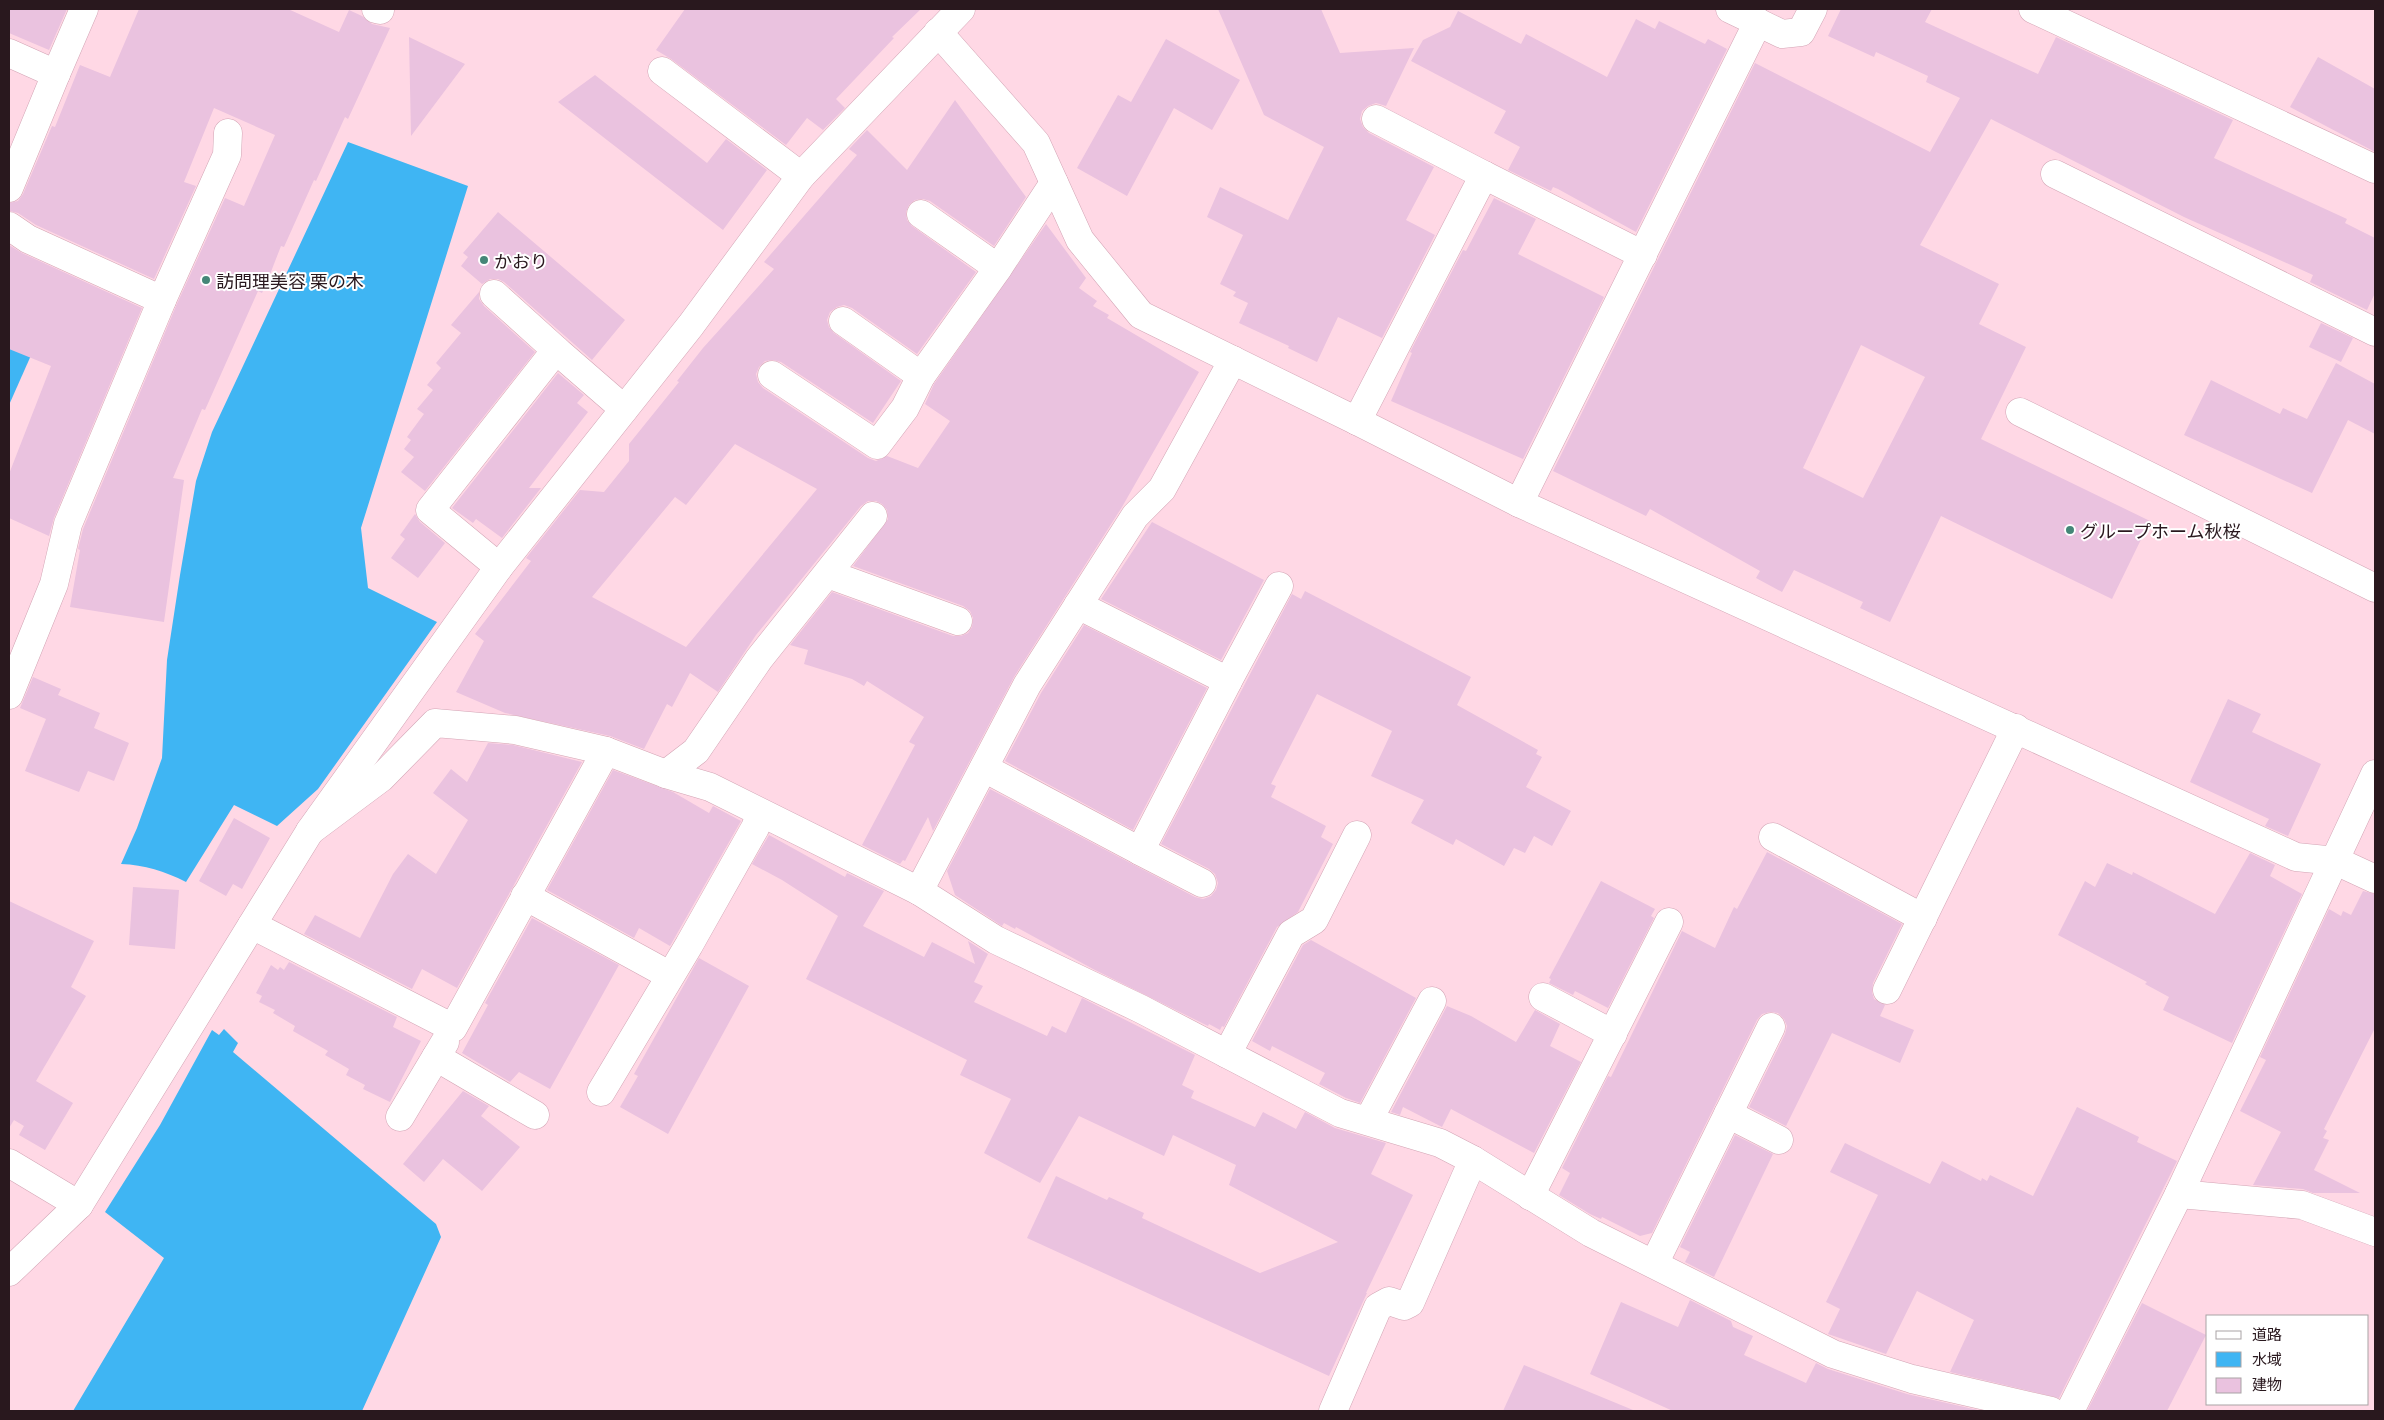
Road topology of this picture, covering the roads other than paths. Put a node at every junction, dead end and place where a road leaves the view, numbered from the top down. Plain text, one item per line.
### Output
1 (84, 9) edge
2 (960, 9) edge
3 (1730, 9) edge
4 (1813, 9) edge
5 (2033, 9) edge
6 (1758, 22) junction
7 (938, 32) junction
8 (9, 53) edge
9 (662, 71) dead end
10 (56, 74) junction
11 (1376, 119) dead end
12 (228, 133) dead end
13 (2375, 169) edge
14 (2055, 174) dead end
15 (1484, 175) junction
16 (801, 176) junction
17 (1054, 183) junction
18 (9, 188) edge
19 (921, 214) dead end
20 (9, 226) edge
21 (1643, 255) junction
22 (998, 268) junction
23 (494, 294) dead end
24 (162, 300) junction
25 (843, 321) dead end
26 (2375, 332) edge
27 (556, 350) junction
28 (1233, 360) junction
29 (772, 374) dead end
30 (921, 376) junction
31 (624, 410) junction
32 (2020, 412) dead end
33 (1357, 420) junction
34 (1519, 503) junction
35 (873, 516) dead end
36 (499, 567) junction
37 (828, 574) junction
38 (1279, 586) dead end
39 (2375, 588) edge
40 (1078, 605) junction
41 (958, 621) dead end
42 (1228, 681) junction
43 (9, 695) edge
44 (2016, 728) junction
45 (606, 751) junction
46 (984, 768) junction
47 (666, 774) junction
48 (2375, 774) edge
49 (761, 813) junction
50 (310, 831) junction
51 (1357, 836) dead end
52 (1773, 837) dead end
53 (1140, 851) junction
54 (2336, 861) junction
55 (2375, 879) edge
56 (1202, 883) dead end
57 (920, 891) junction
58 (525, 896) junction
59 (1922, 918) junction
60 (1670, 922) dead end
61 (252, 925) junction
62 (669, 975) junction
63 (1887, 990) dead end
64 (1543, 997) dead end
65 (1432, 1001) dead end
66 (1771, 1027) dead end
67 (453, 1028) junction
68 (1613, 1034) junction
69 (1227, 1054) junction
70 (436, 1057) junction
71 (601, 1092) dead end
72 (1728, 1114) junction
73 (536, 1115) dead end
74 (400, 1117) dead end
75 (1368, 1121) junction
76 (1779, 1140) dead end
77 (1473, 1160) junction
78 (9, 1162) edge
79 (2179, 1194) junction
80 (1530, 1196) junction
81 (79, 1205) junction
82 (2375, 1232) edge
83 (1654, 1264) junction
84 (9, 1272) edge
85 (1333, 1411) edge
86 (2051, 1411) edge
87 (2070, 1411) edge

1 - 10 street
2 - 7 street
3 - 6 street
4 - 6 street
5 - 13 street
6 - 21 street
7 - 16 street
7 - 17 street
8 - 10 street
9 - 16 street
10 - 18 street
11 - 15 street
12 - 24 street
14 - 26 street
15 - 21 street
15 - 33 street
16 - 31 street
17 - 22 street
17 - 28 street
19 - 22 street
20 - 24 street
21 - 34 street
22 - 30 street
23 - 27 street
24 - 43 street
25 - 30 street
27 - 31 street
27 - 36 street
28 - 33 street
28 - 40 street
29 - 30 street
31 - 36 street
32 - 39 street
33 - 34 street
34 - 44 street
35 - 37 street
36 - 50 street
37 - 41 street
37 - 47 street
38 - 42 street
40 - 42 street
40 - 46 street
42 - 53 street
44 - 54 street
44 - 59 street
45 - 47 street
45 - 50 street
45 - 58 street
46 - 53 street
46 - 57 street
47 - 49 street
48 - 54 street
49 - 57 street
49 - 62 street
50 - 61 street
51 - 69 street
52 - 59 street
53 - 56 street
54 - 55 street
54 - 79 street
57 - 69 street
58 - 62 street
58 - 67 street
59 - 63 street
60 - 68 street
61 - 67 street
61 - 81 street
62 - 71 street
64 - 68 street
65 - 75 street
66 - 72 street
67 - 70 street
68 - 80 street
69 - 75 street
70 - 73 street
70 - 74 street
72 - 76 street
72 - 83 street
75 - 77 street
77 - 80 street
77 - 85 street
78 - 81 street
79 - 82 street
79 - 87 street
80 - 83 street
81 - 84 street
83 - 86 street

